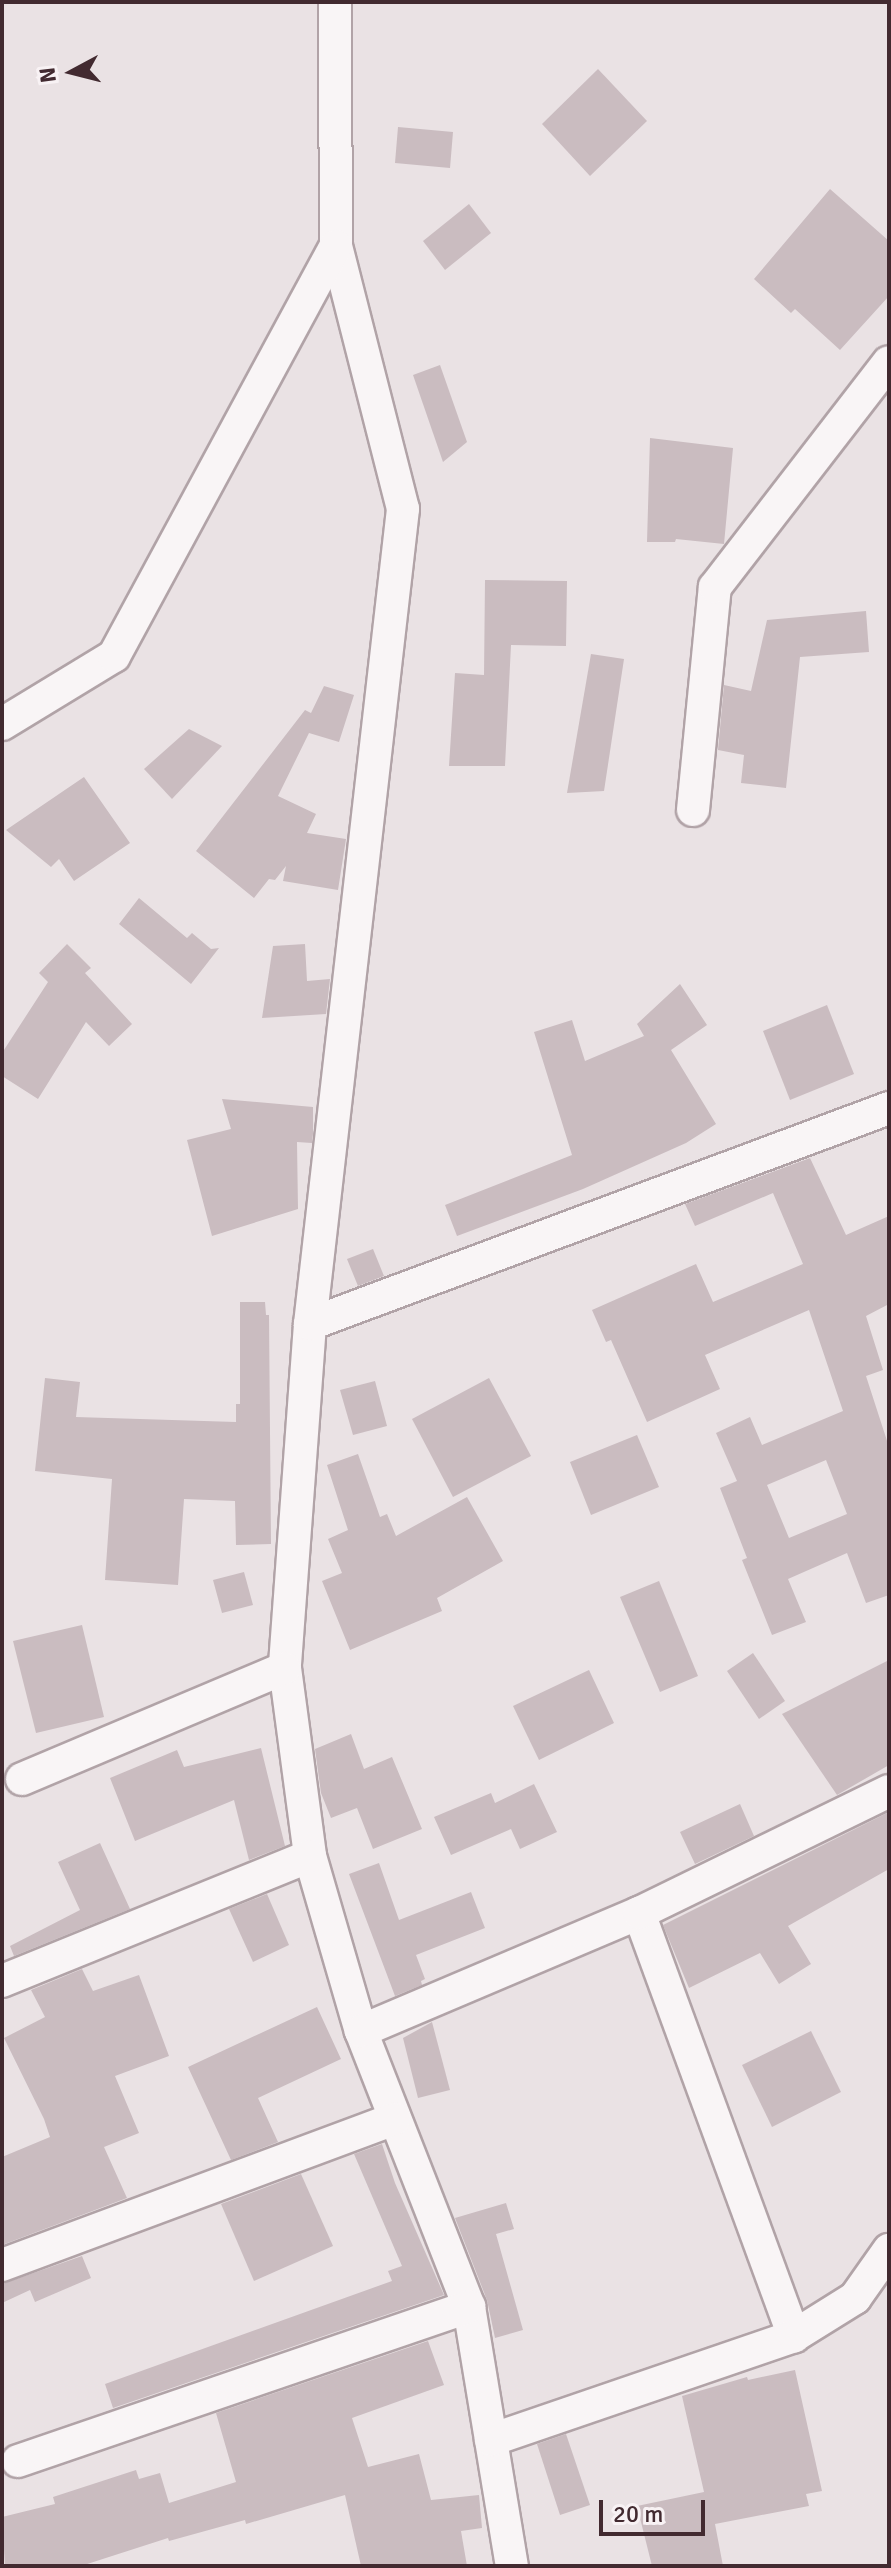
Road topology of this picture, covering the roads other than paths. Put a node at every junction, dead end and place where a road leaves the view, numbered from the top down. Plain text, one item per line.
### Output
1 (335, 2) edge
2 (336, 246) junction
3 (889, 362) edge
4 (2, 724) edge
5 (693, 810) dead end
6 (889, 1108) edge
7 (310, 1324) junction
8 (285, 1668) junction
9 (22, 1779) dead end
10 (889, 1791) edge
11 (310, 1856) junction
12 (639, 1913) junction
13 (2, 1981) edge
14 (361, 2031) junction
15 (395, 2119) junction
16 (889, 2250) edge
17 (2, 2265) edge
18 (469, 2307) junction
19 (794, 2336) junction
20 (491, 2440) junction
21 (18, 2461) dead end
22 (512, 2566) edge

1 - 2 street
2 - 4 street
2 - 7 street
3 - 5 street
6 - 7 street
7 - 8 street
8 - 9 street
8 - 11 street
10 - 12 street
11 - 13 street
11 - 14 street
12 - 14 street
12 - 19 street
14 - 15 street
15 - 17 street
15 - 18 street
16 - 19 street
18 - 20 street
18 - 21 street
19 - 20 street
20 - 22 street

